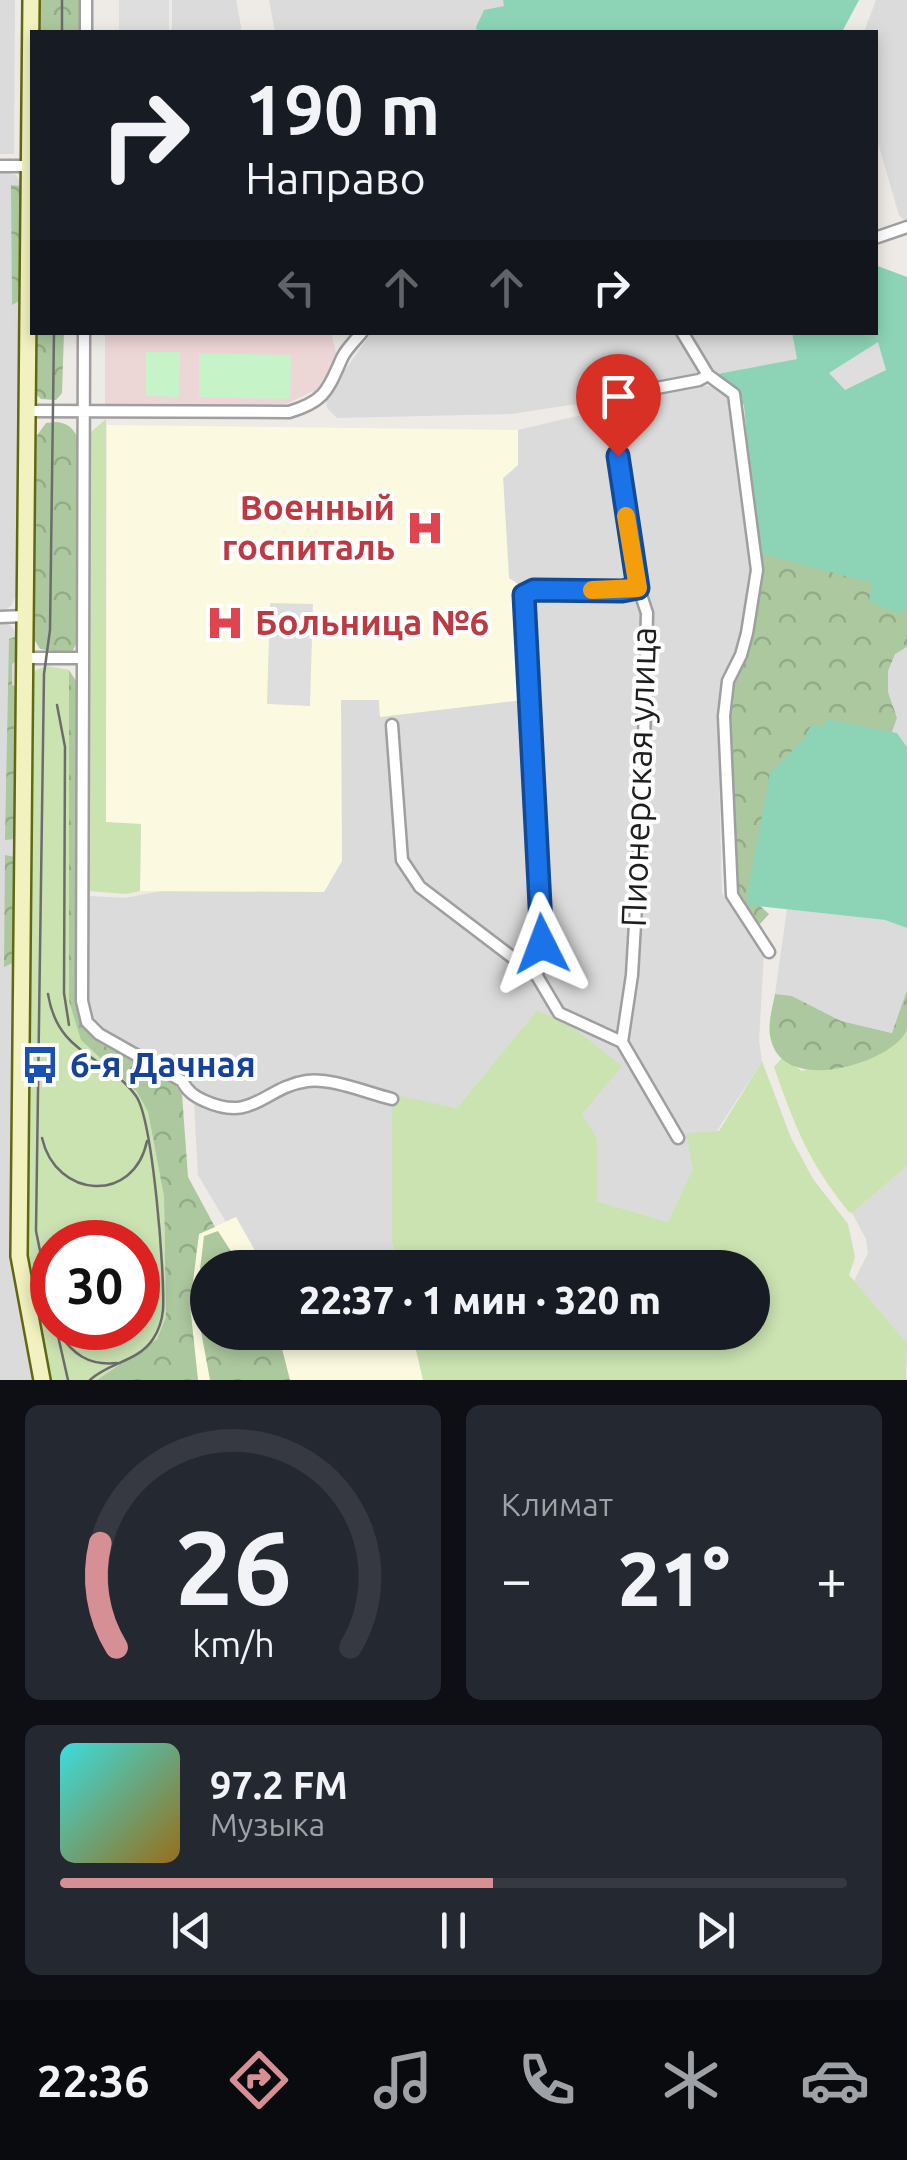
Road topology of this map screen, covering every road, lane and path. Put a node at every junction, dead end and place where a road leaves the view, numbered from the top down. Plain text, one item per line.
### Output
1 (31, 0) edge
2 (86, 0) edge
3 (31, 30) edge
4 (86, 30) edge
5 (0, 166) edge
6 (30, 166) edge
7 (907, 226) edge
8 (30, 227) edge
9 (878, 237) edge
10 (84, 335) edge
11 (360, 335) edge
12 (684, 335) edge
13 (708, 375) junction
14 (27, 411) junction
15 (84, 412) junction
16 (638, 588) junction
17 (0, 616) edge
18 (25, 616) junction
19 (26, 658) junction
20 (83, 658) junction
21 (392, 725) dead end
22 (769, 952) dead end
23 (537, 976) junction
24 (622, 1042) junction
25 (392, 1099) dead end
26 (678, 1138) dead end
27 (42, 1380) edge

1 - 3 street
2 - 4 street
5 - 6 street
7 - 9 street
8 - 14 street
10 - 15 street
11 - 15 street
12 - 13 street
13 - 16 street, Пионерская улица
13 - 22 street
14 - 15 street
14 - 18 street
15 - 20 street
16 - 23 street
16 - 24 street, Пионерская улица
17 - 18 street
18 - 19 street
19 - 20 street
19 - 27 street
20 - 25 street
21 - 23 street
23 - 24 street
24 - 26 street

